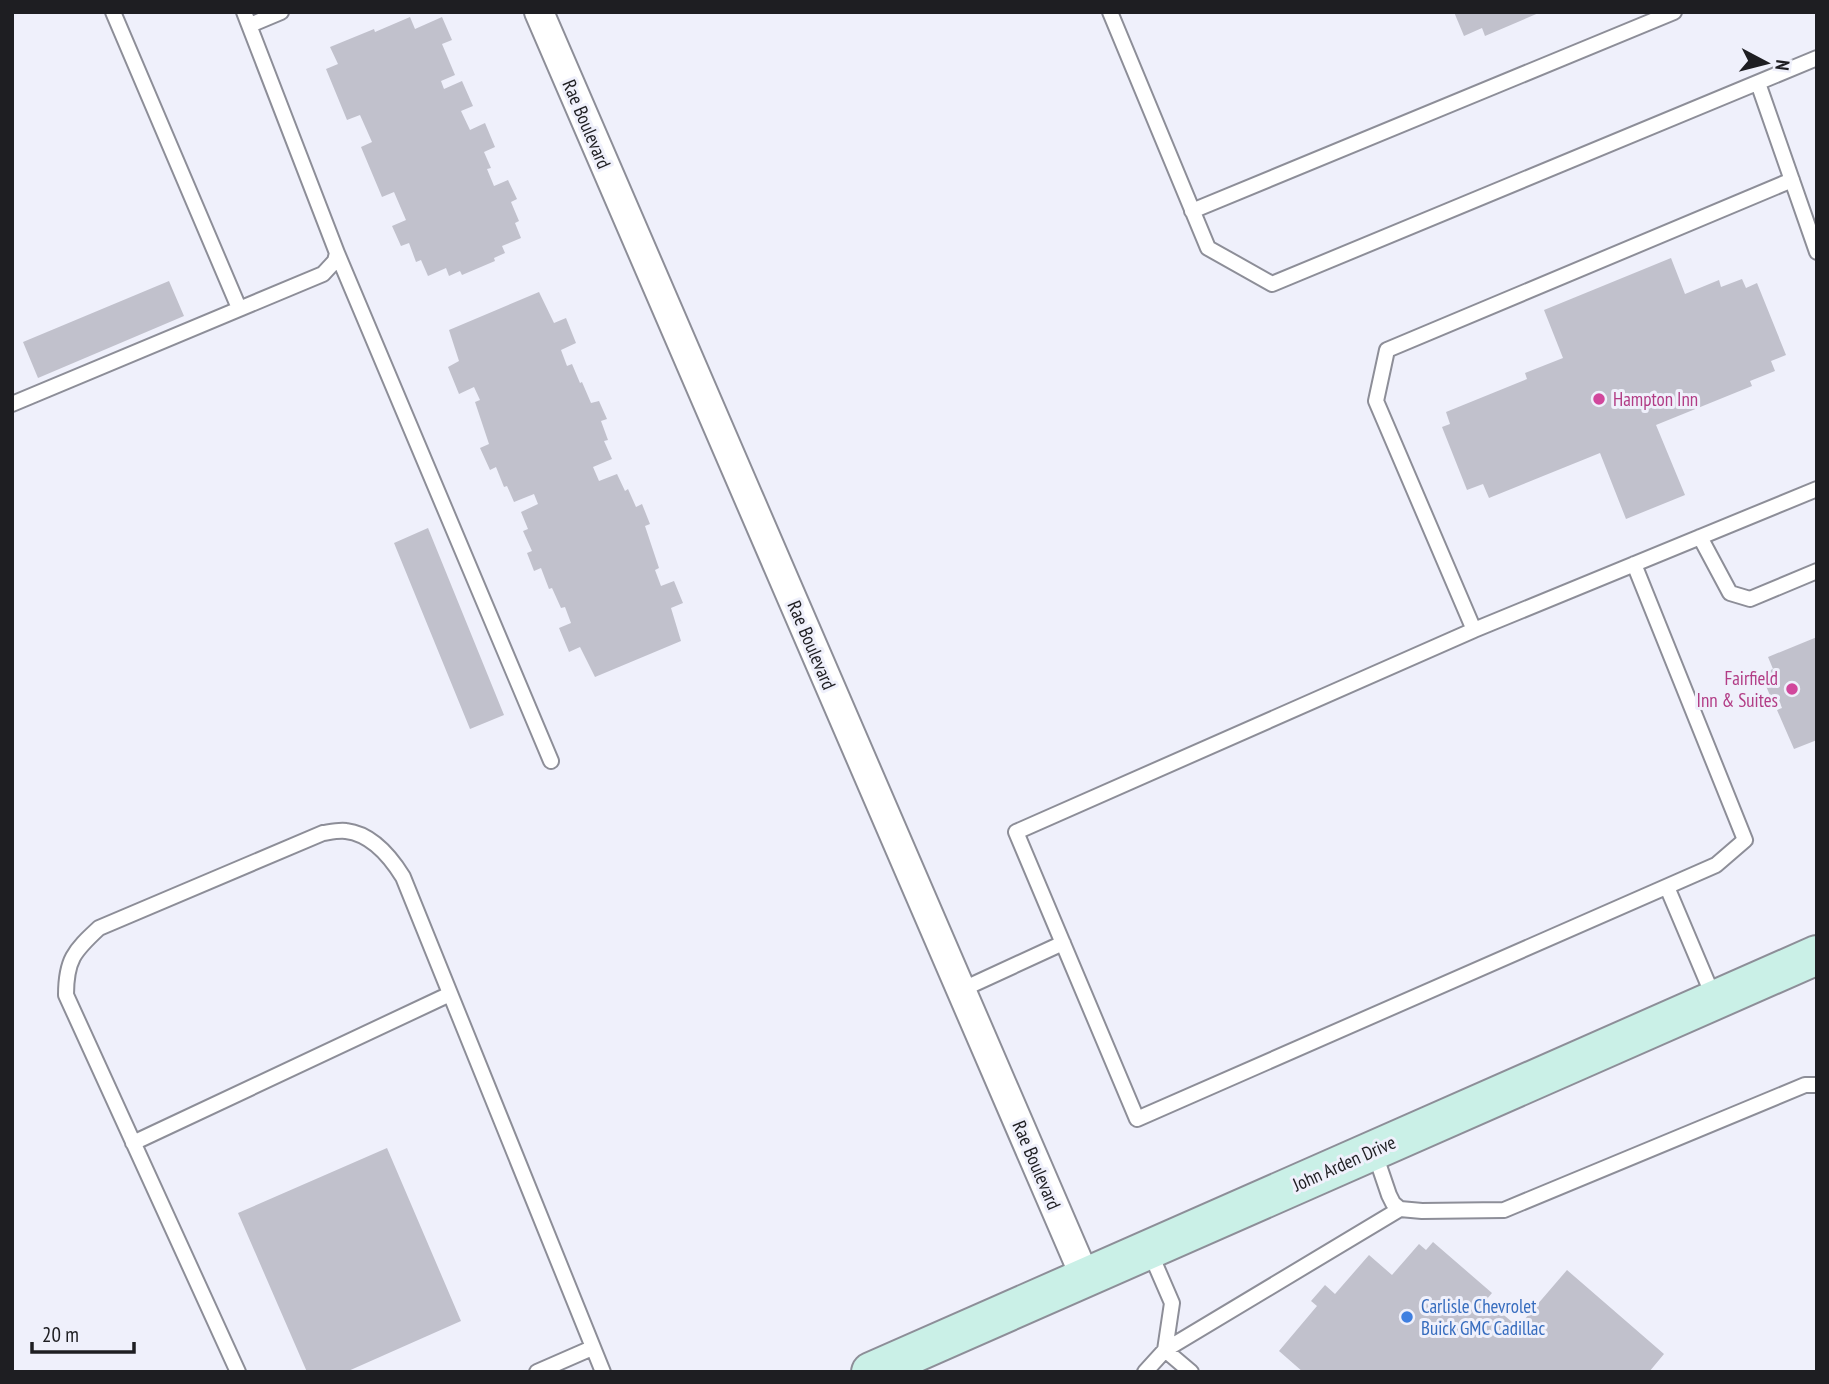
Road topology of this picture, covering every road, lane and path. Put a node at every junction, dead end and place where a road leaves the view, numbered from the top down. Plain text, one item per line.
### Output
1 (113, 12) edge
2 (281, 12) edge
3 (539, 12) edge
4 (1110, 12) edge
5 (1674, 12) edge
6 (247, 19) edge
7 (1817, 58) edge
8 (1758, 83) junction
9 (1792, 180) junction
10 (1192, 211) junction
11 (1817, 252) edge
12 (337, 253) junction
13 (239, 307) junction
14 (12, 404) edge
15 (1817, 489) edge
16 (1700, 537) junction
17 (1634, 564) junction
18 (1817, 571) edge
19 (1474, 630) junction
20 (551, 761) dead end
21 (1667, 887) junction
22 (1063, 943) junction
23 (1817, 955) edge
24 (961, 990) junction
25 (450, 994) junction
26 (1714, 999) junction
27 (1817, 1085) edge
28 (133, 1143) junction
29 (1373, 1150) junction
30 (1400, 1209) junction
31 (1149, 1249) junction
32 (1085, 1277) junction
33 (592, 1348) junction
34 (1165, 1350) junction
35 (238, 1372) edge
36 (537, 1372) edge
37 (603, 1372) edge
38 (871, 1372) edge
39 (1145, 1372) edge
40 (1191, 1372) edge

1 - 13 lane
2 - 6 lane
3 - 24 street, Rae Boulevard
4 - 10 lane
5 - 10 lane
6 - 12 lane
7 - 8 lane
8 - 9 lane
8 - 10 lane
9 - 11 lane
9 - 19 lane
12 - 13 lane
12 - 20 lane
13 - 14 lane
15 - 16 lane
16 - 17 lane
16 - 18 lane
17 - 19 lane
17 - 21 lane
19 - 22 lane
21 - 22 lane
21 - 26 lane
22 - 24 lane
23 - 26 street, John Arden Drive
24 - 32 street, Rae Boulevard
25 - 28 lane
25 - 28 lane
25 - 33 lane
26 - 29 street, John Arden Drive
27 - 30 lane
28 - 35 lane
29 - 30 lane
29 - 31 street, John Arden Drive
30 - 34 lane
31 - 32 street, John Arden Drive
31 - 34 lane
32 - 38 street, John Arden Drive
33 - 36 lane
33 - 37 lane
34 - 39 lane
34 - 40 lane

